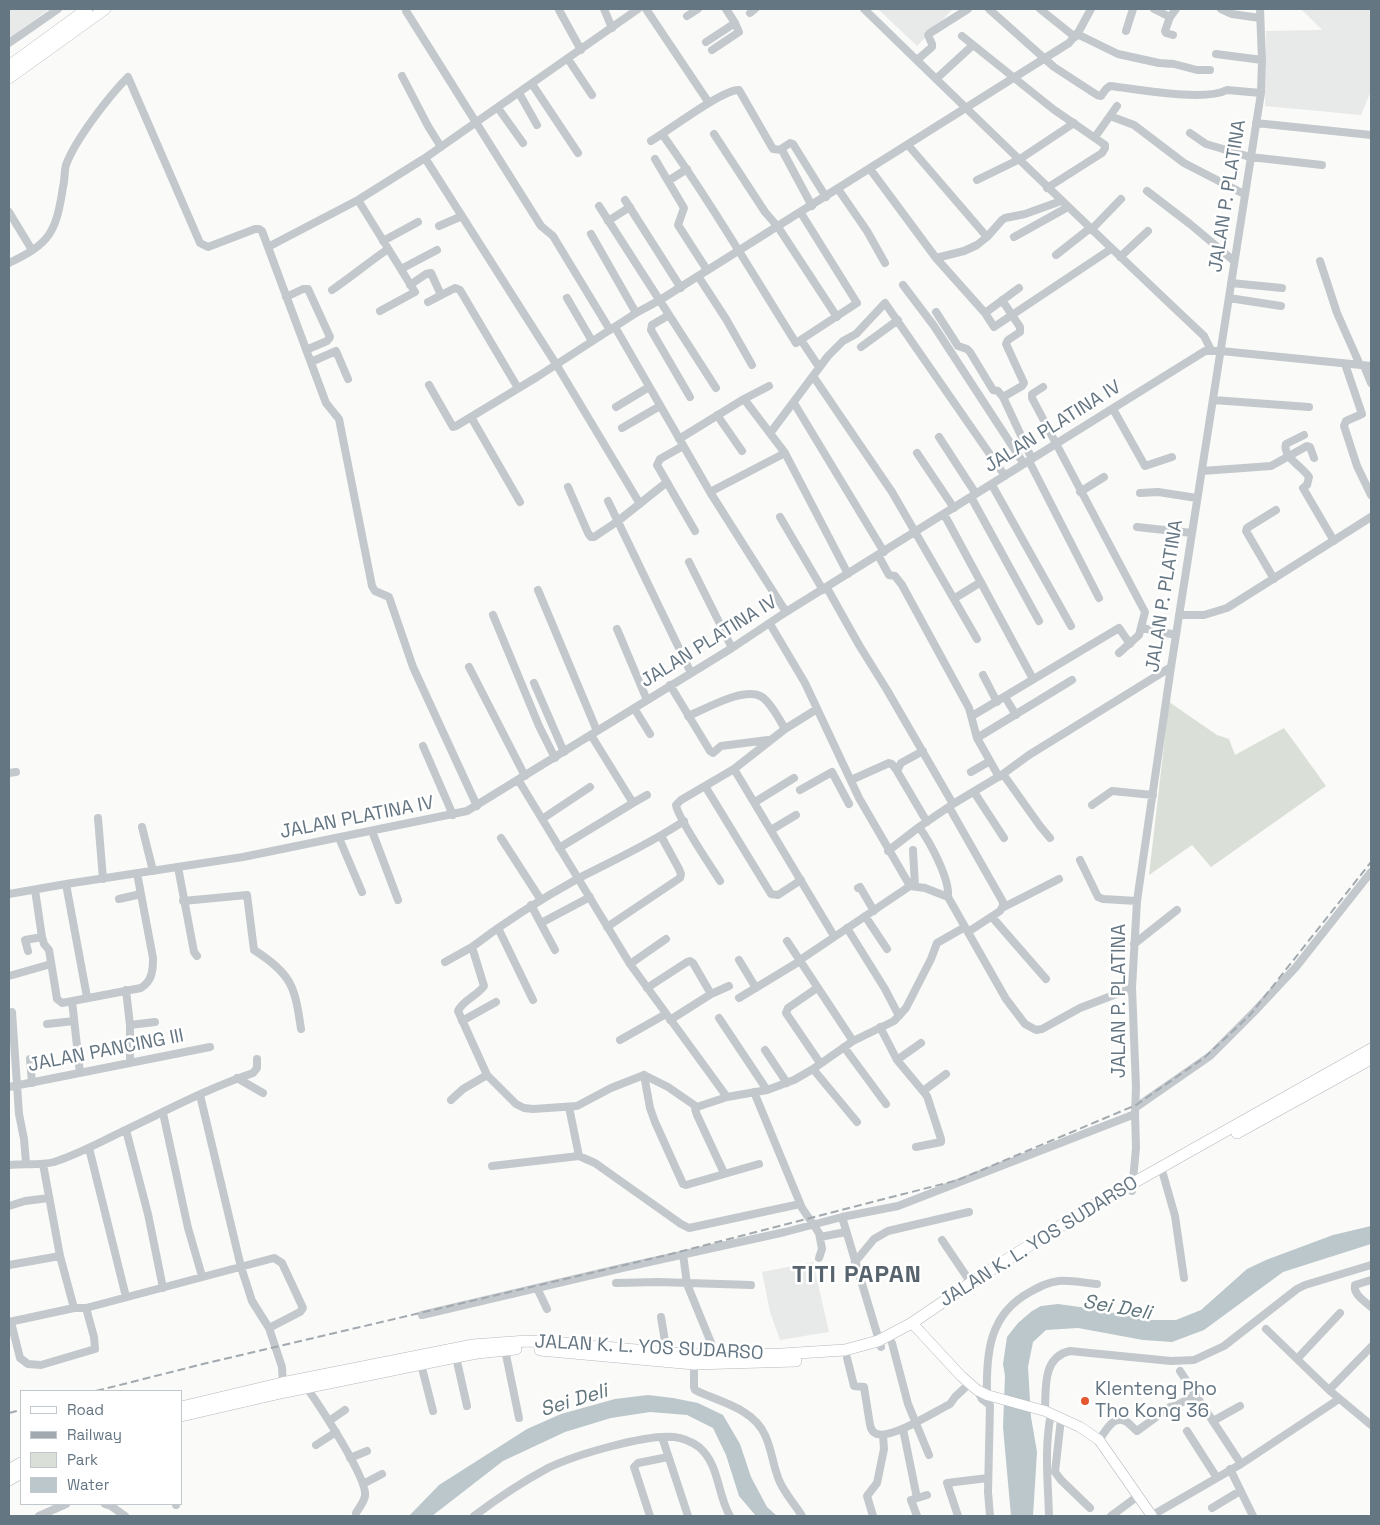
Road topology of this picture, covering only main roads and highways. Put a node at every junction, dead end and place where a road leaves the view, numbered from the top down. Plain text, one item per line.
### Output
1 (87, 9) edge
2 (105, 9) edge
3 (9, 66) edge
4 (9, 78) edge
5 (1371, 1049) edge
6 (1370, 1063) edge
7 (1132, 1187) junction
8 (914, 1326) junction
9 (884, 1344) junction
10 (773, 1358) junction
11 (283, 1388) junction
12 (182, 1407) edge
13 (182, 1416) edge
14 (1151, 1516) edge

1 - 3 highway
2 - 4 highway
5 - 7 highway, JALAN K. L. YOS SUDARSO
6 - 7 highway, JALAN K. L. YOS SUDARSO
7 - 8 highway, JALAN K. L. YOS SUDARSO
7 - 8 highway, JALAN K. L. YOS SUDARSO
8 - 9 highway, JALAN K. L. YOS SUDARSO
8 - 14 main road
9 - 10 highway, JALAN K. L. YOS SUDARSO
9 - 10 highway, JALAN K. L. YOS SUDARSO
10 - 11 highway, JALAN K. L. YOS SUDARSO
10 - 11 highway, JALAN K. L. YOS SUDARSO
11 - 12 highway, JALAN K. L. YOS SUDARSO
11 - 13 highway, JALAN K. L. YOS SUDARSO

